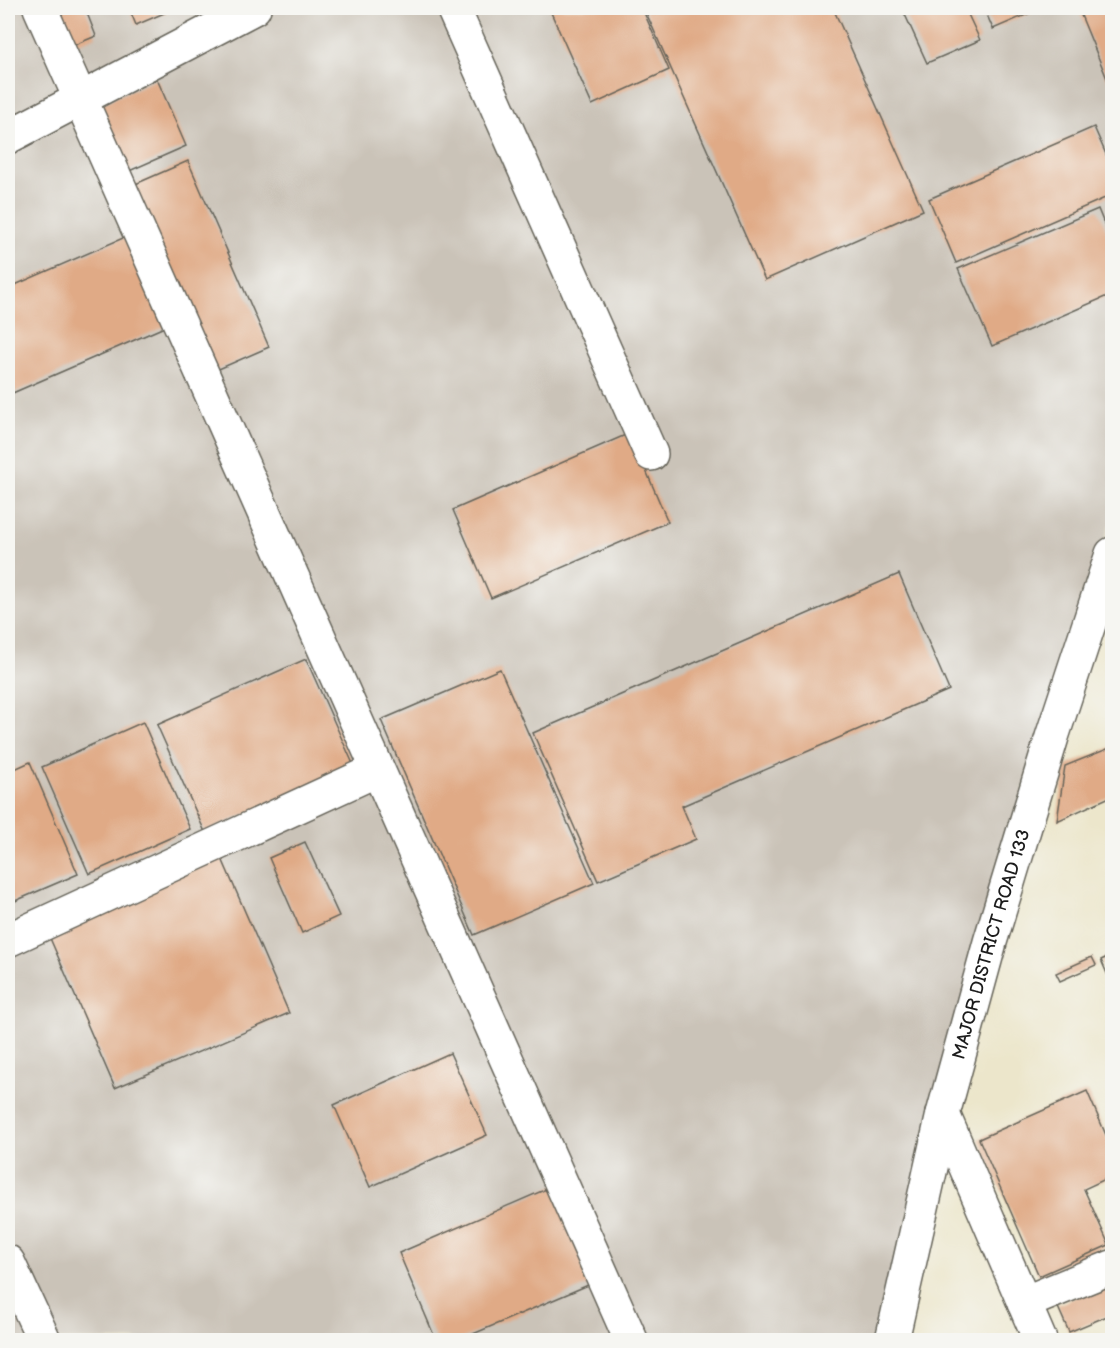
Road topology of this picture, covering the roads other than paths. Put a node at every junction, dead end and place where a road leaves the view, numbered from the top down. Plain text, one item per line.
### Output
1 (40, 8) edge
2 (254, 8) edge
3 (453, 8) edge
4 (82, 100) junction
5 (8, 137) edge
6 (651, 454) dead end
7 (1113, 554) edge
8 (1104, 608) edge
9 (377, 770) junction
10 (8, 940) edge
11 (943, 1114) junction
12 (8, 1262) edge
13 (1113, 1267) edge
14 (1024, 1303) junction
15 (44, 1341) edge
16 (632, 1341) edge
17 (892, 1341) edge
18 (1040, 1341) edge

1 - 4 main road
2 - 4 main road
3 - 6 main road
4 - 5 main road
4 - 9 main road
7 - 8 main road, MAJOR DISTRICT ROAD 133
8 - 11 main road, MAJOR DISTRICT ROAD 133
9 - 10 main road
9 - 16 main road
11 - 14 main road
11 - 17 main road, MAJOR DISTRICT ROAD 133
12 - 15 main road
13 - 14 main road
14 - 18 main road

